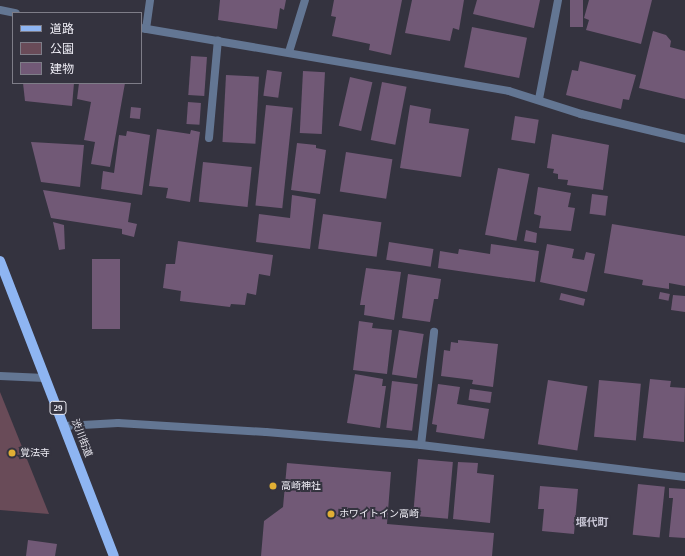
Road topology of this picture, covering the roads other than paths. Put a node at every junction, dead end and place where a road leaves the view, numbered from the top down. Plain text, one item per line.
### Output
1 (150, 0) edge
2 (305, 0) edge
3 (558, 0) edge
4 (0, 10) edge
5 (12, 12) edge
6 (144, 28) edge
7 (218, 40) junction
8 (289, 52) junction
9 (539, 100) junction
10 (209, 138) dead end
11 (685, 139) edge
12 (0, 261) edge
13 (434, 332) dead end
14 (0, 376) edge
15 (45, 378) junction
16 (65, 426) junction
17 (421, 445) junction
18 (685, 477) edge
19 (114, 556) edge

1 - 6 street
2 - 8 street
3 - 9 street
4 - 5 street
6 - 7 street
7 - 8 street
7 - 10 street
8 - 9 street
9 - 11 street
12 - 15 main road, 渋川街道 / 29
13 - 17 street
14 - 15 street
15 - 16 main road, 渋川街道 / 29
16 - 17 street
16 - 19 main road, 渋川街道 / 29
17 - 18 street

